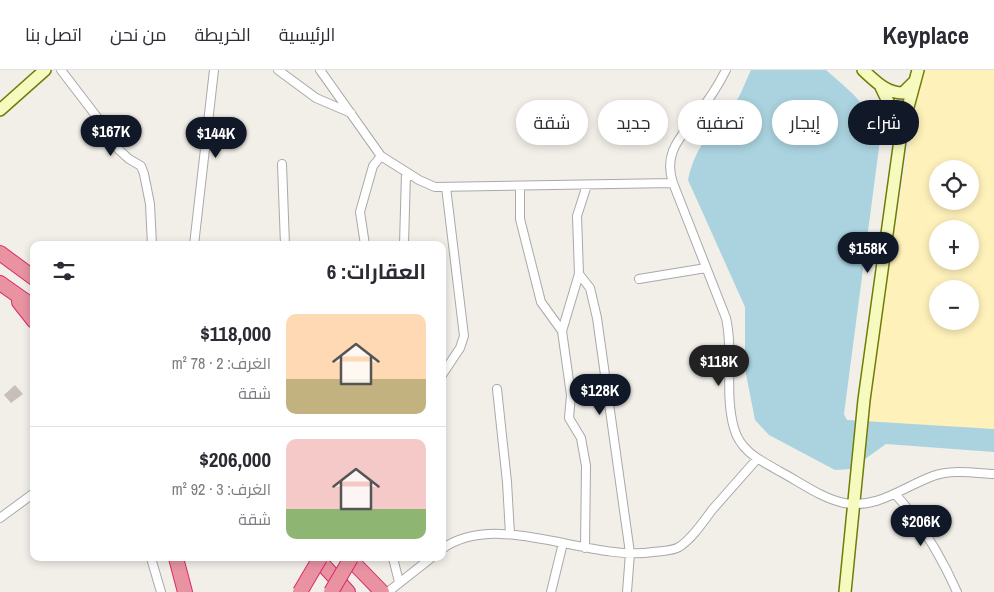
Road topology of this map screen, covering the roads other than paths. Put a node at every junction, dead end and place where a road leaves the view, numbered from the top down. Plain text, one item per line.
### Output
1 (45, 70) edge
2 (61, 70) edge
3 (214, 70) edge
4 (278, 70) edge
5 (320, 70) edge
6 (726, 70) edge
7 (863, 70) edge
8 (918, 70) edge
9 (914, 83) junction
10 (881, 87) junction
11 (887, 100) edge
12 (910, 100) edge
13 (0, 110) edge
14 (353, 113) junction
15 (899, 145) edge
16 (382, 156) junction
17 (282, 164) dead end
18 (406, 172) junction
19 (672, 183) junction
20 (587, 185) junction
21 (520, 186) junction
22 (446, 187) junction
23 (152, 241) edge
24 (194, 241) edge
25 (285, 241) edge
26 (365, 241) edge
27 (404, 241) edge
28 (0, 253) edge
29 (706, 268) junction
30 (579, 274) junction
31 (30, 275) edge
32 (640, 279) dead end
33 (6, 289) edge
34 (30, 304) edge
35 (30, 316) edge
36 (562, 331) junction
37 (446, 369) edge
38 (497, 389) dead end
39 (757, 459) junction
40 (994, 474) edge
41 (896, 494) junction
42 (30, 496) edge
43 (855, 504) junction
44 (0, 518) edge
45 (510, 534) junction
46 (563, 543) junction
47 (446, 546) edge
48 (585, 548) junction
49 (630, 553) junction
50 (152, 561) edge
51 (177, 561) edge
52 (316, 561) edge
53 (321, 561) edge
54 (348, 561) edge
55 (353, 561) edge
56 (394, 561) edge
57 (427, 561) edge
58 (400, 582) junction
59 (161, 592) edge
60 (186, 592) edge
61 (300, 592) edge
62 (331, 592) edge
63 (348, 592) edge
64 (382, 592) edge
65 (388, 592) edge
66 (551, 592) edge
67 (627, 592) edge
68 (845, 592) edge
69 (957, 592) edge

1 - 13 street
2 - 23 street
3 - 24 street
4 - 14 street
5 - 14 street
6 - 19 street
7 - 10 street
8 - 9 street
9 - 10 street
9 - 12 street
10 - 11 street
14 - 16 street
15 - 43 street
16 - 18 street
16 - 26 street
17 - 25 street
18 - 22 street
18 - 27 street
19 - 20 street
19 - 29 street
20 - 21 street
20 - 30 street
21 - 22 street
21 - 36 street
22 - 37 street
28 - 31 highway
29 - 32 street
29 - 39 street
30 - 36 street
30 - 49 street
33 - 34 highway
33 - 35 highway
36 - 48 street
38 - 45 street
39 - 43 street
39 - 49 street
40 - 41 street
41 - 43 street
41 - 69 street
42 - 44 street
43 - 68 street
45 - 46 street
45 - 47 street
46 - 48 street
46 - 66 street
48 - 49 street
49 - 67 street
50 - 59 street
51 - 60 highway
52 - 61 highway, bridge
53 - 63 highway
54 - 62 highway, bridge
55 - 64 highway
56 - 58 street
57 - 58 street
58 - 65 street

